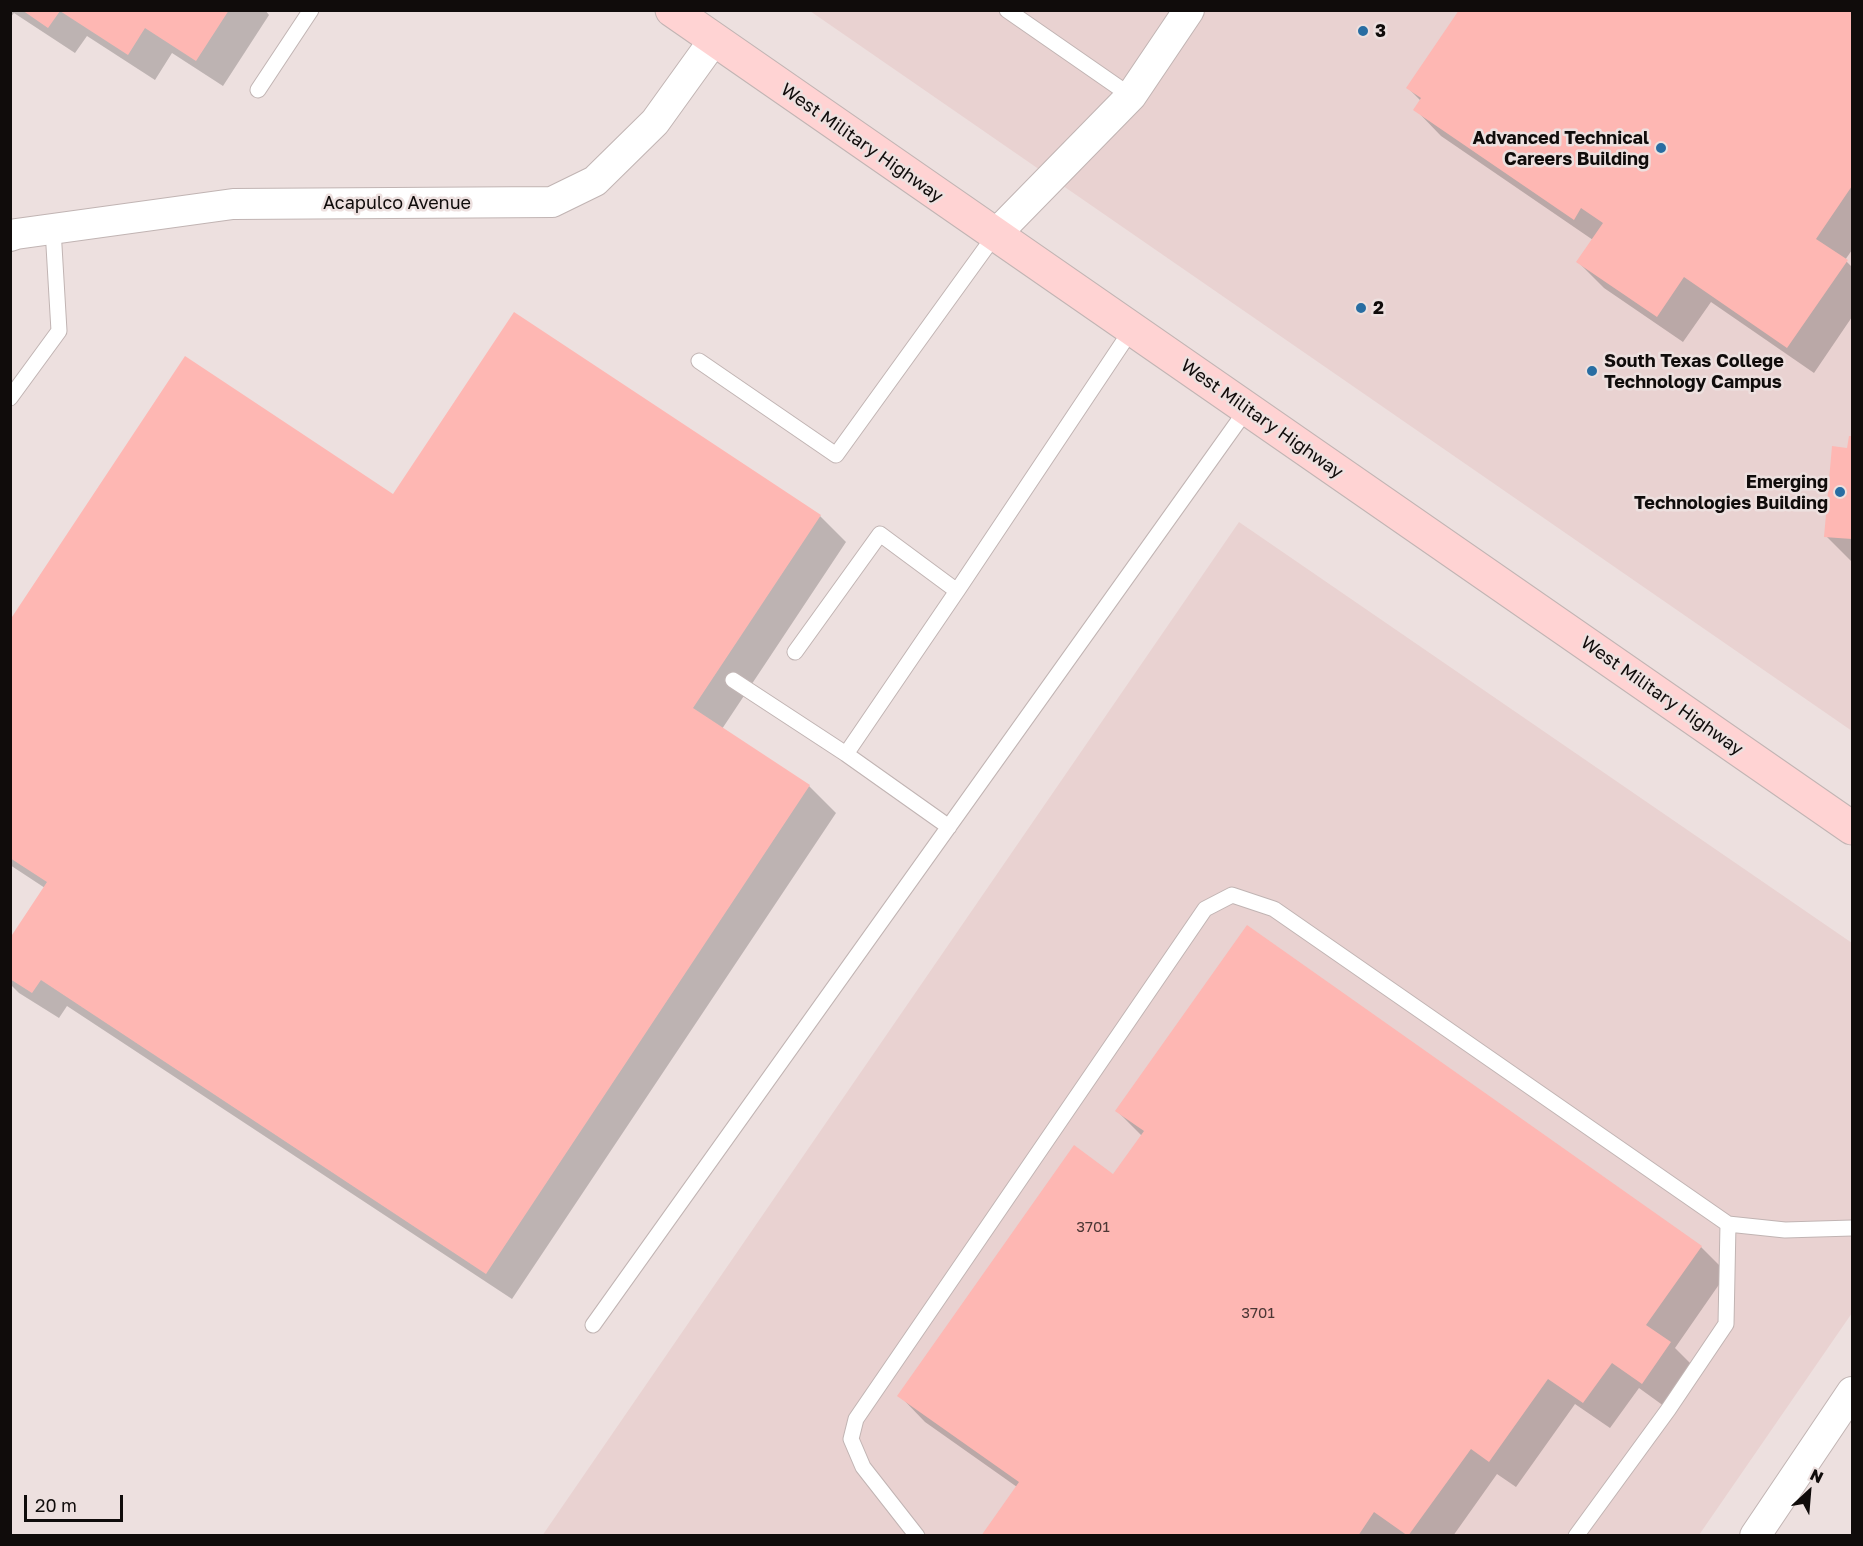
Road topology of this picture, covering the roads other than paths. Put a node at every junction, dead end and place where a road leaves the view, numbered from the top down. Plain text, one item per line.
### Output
1 (311, 10) edge
2 (672, 10) edge
3 (1007, 10) edge
4 (1189, 10) edge
5 (714, 40) junction
6 (258, 90) dead end
7 (1131, 96) junction
8 (53, 229) junction
9 (10, 236) edge
10 (996, 236) junction
11 (1132, 329) junction
12 (699, 361) dead end
13 (10, 398) edge
14 (1247, 409) junction
15 (957, 591) junction
16 (795, 652) dead end
17 (733, 680) dead end
18 (846, 754) junction
19 (949, 827) junction
20 (1852, 828) edge
21 (1728, 1224) junction
22 (1852, 1228) edge
23 (593, 1325) dead end
24 (1852, 1392) edge
25 (917, 1536) edge
26 (1576, 1536) edge
27 (1755, 1536) edge

1 - 6 lane
2 - 5 main road, West Military Highway
3 - 7 lane
4 - 7 street
5 - 8 street, Acapulco Avenue
5 - 10 main road, West Military Highway
7 - 10 street
8 - 9 street, Acapulco Avenue
8 - 13 lane
10 - 11 main road, West Military Highway
10 - 12 lane
11 - 14 main road, West Military Highway
11 - 15 lane
14 - 19 lane
14 - 20 main road, West Military Highway
15 - 16 lane
15 - 18 lane
17 - 18 lane
18 - 19 lane
19 - 23 lane
21 - 22 lane
21 - 25 lane
21 - 26 lane
24 - 27 street

